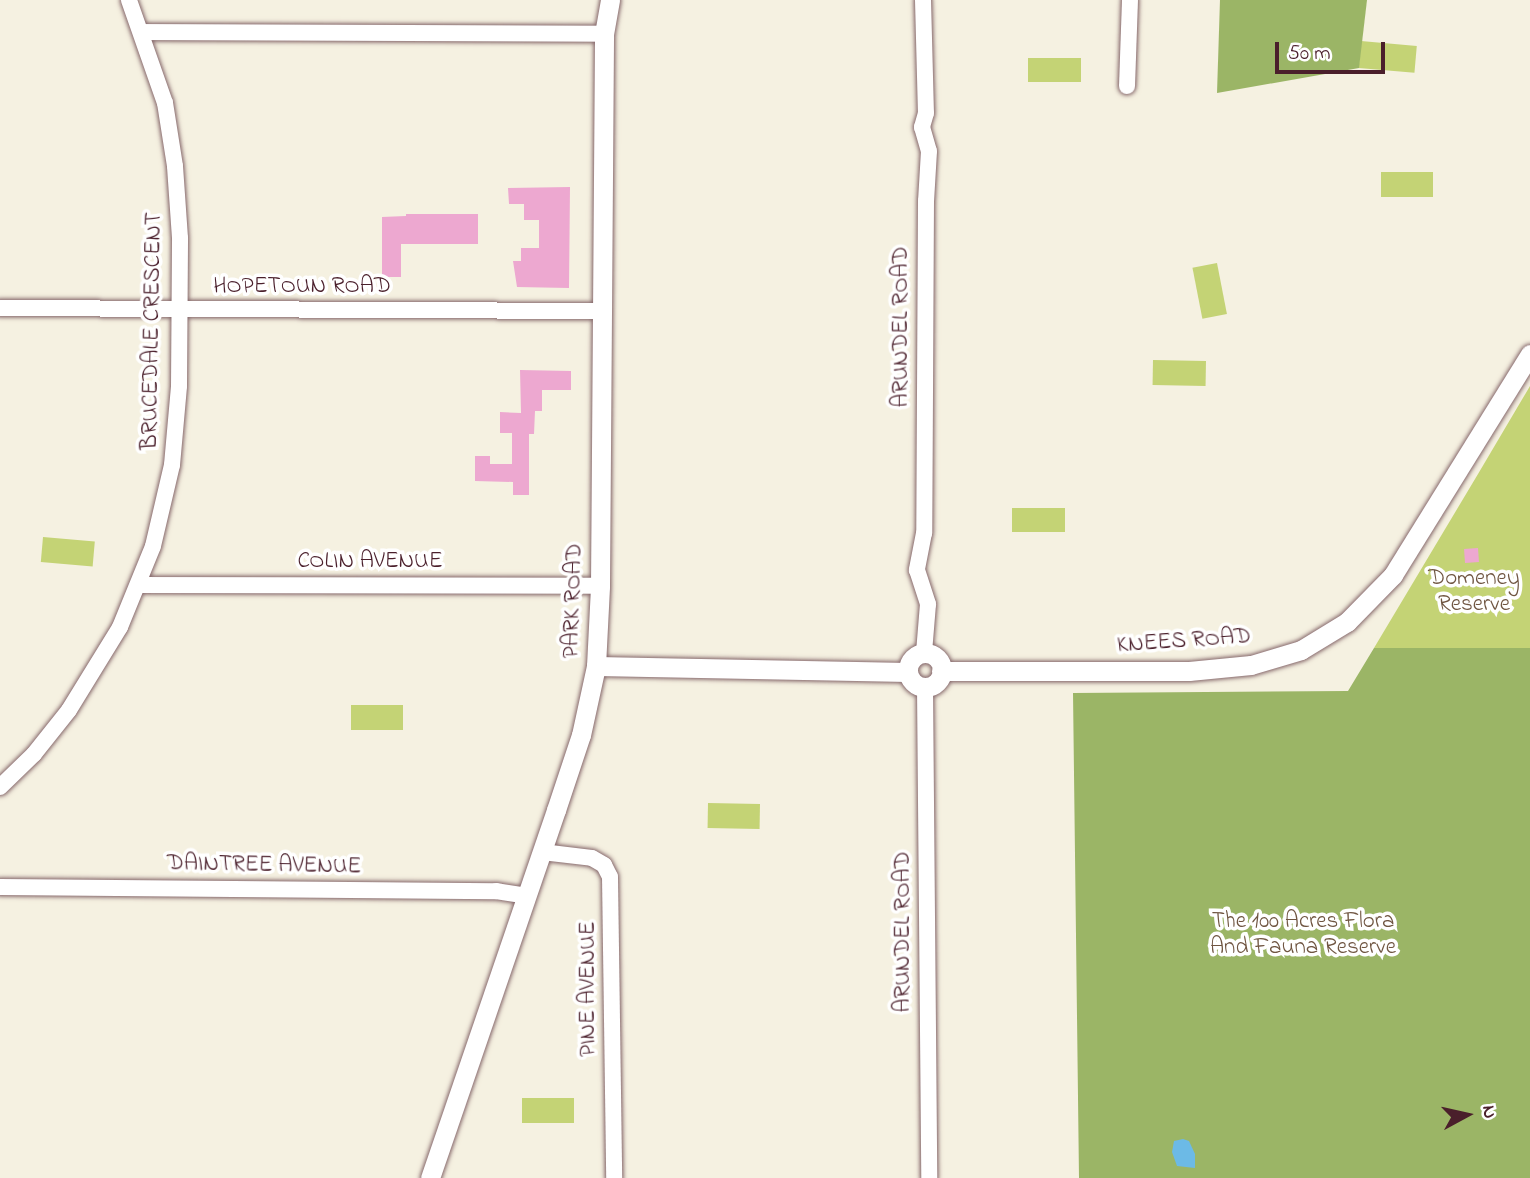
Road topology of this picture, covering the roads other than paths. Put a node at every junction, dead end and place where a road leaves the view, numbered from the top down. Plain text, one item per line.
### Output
1 (129, 0) edge
2 (610, 0) edge
3 (923, 0) edge
4 (1130, 0) edge
5 (142, 32) junction
6 (604, 34) junction
7 (1127, 86) dead end
8 (0, 308) edge
9 (180, 309) junction
10 (603, 311) junction
11 (1530, 354) edge
12 (140, 584) junction
13 (600, 586) junction
14 (924, 653) junction
15 (596, 666) junction
16 (941, 671) junction
17 (908, 672) junction
18 (925, 687) junction
19 (0, 787) edge
20 (542, 852) junction
21 (0, 887) edge
22 (526, 896) junction
23 (430, 1178) edge
24 (614, 1178) edge
25 (929, 1178) edge

1 - 5 street, BRUCEDALE CRESCENT
2 - 6 street, PARK ROAD
3 - 14 street, ARUNDEL ROAD
4 - 7 street
5 - 6 street
5 - 9 street, BRUCEDALE CRESCENT
6 - 10 street, PARK ROAD
8 - 9 street, HOPETOUN ROAD
9 - 10 street, HOPETOUN ROAD
9 - 12 street, BRUCEDALE CRESCENT
10 - 13 street, PARK ROAD
11 - 16 street, KNEES ROAD
12 - 13 street, COLIN AVENUE
12 - 19 street, BRUCEDALE CRESCENT
13 - 15 street, PARK ROAD
14 - 16 street
14 - 17 street
15 - 17 street
15 - 20 street, PARK ROAD
16 - 18 street
17 - 18 street
18 - 25 street, ARUNDEL ROAD
20 - 22 street, PARK ROAD
20 - 24 street, PINE AVENUE
21 - 22 street, DAINTREE AVENUE
22 - 23 street, PARK ROAD

